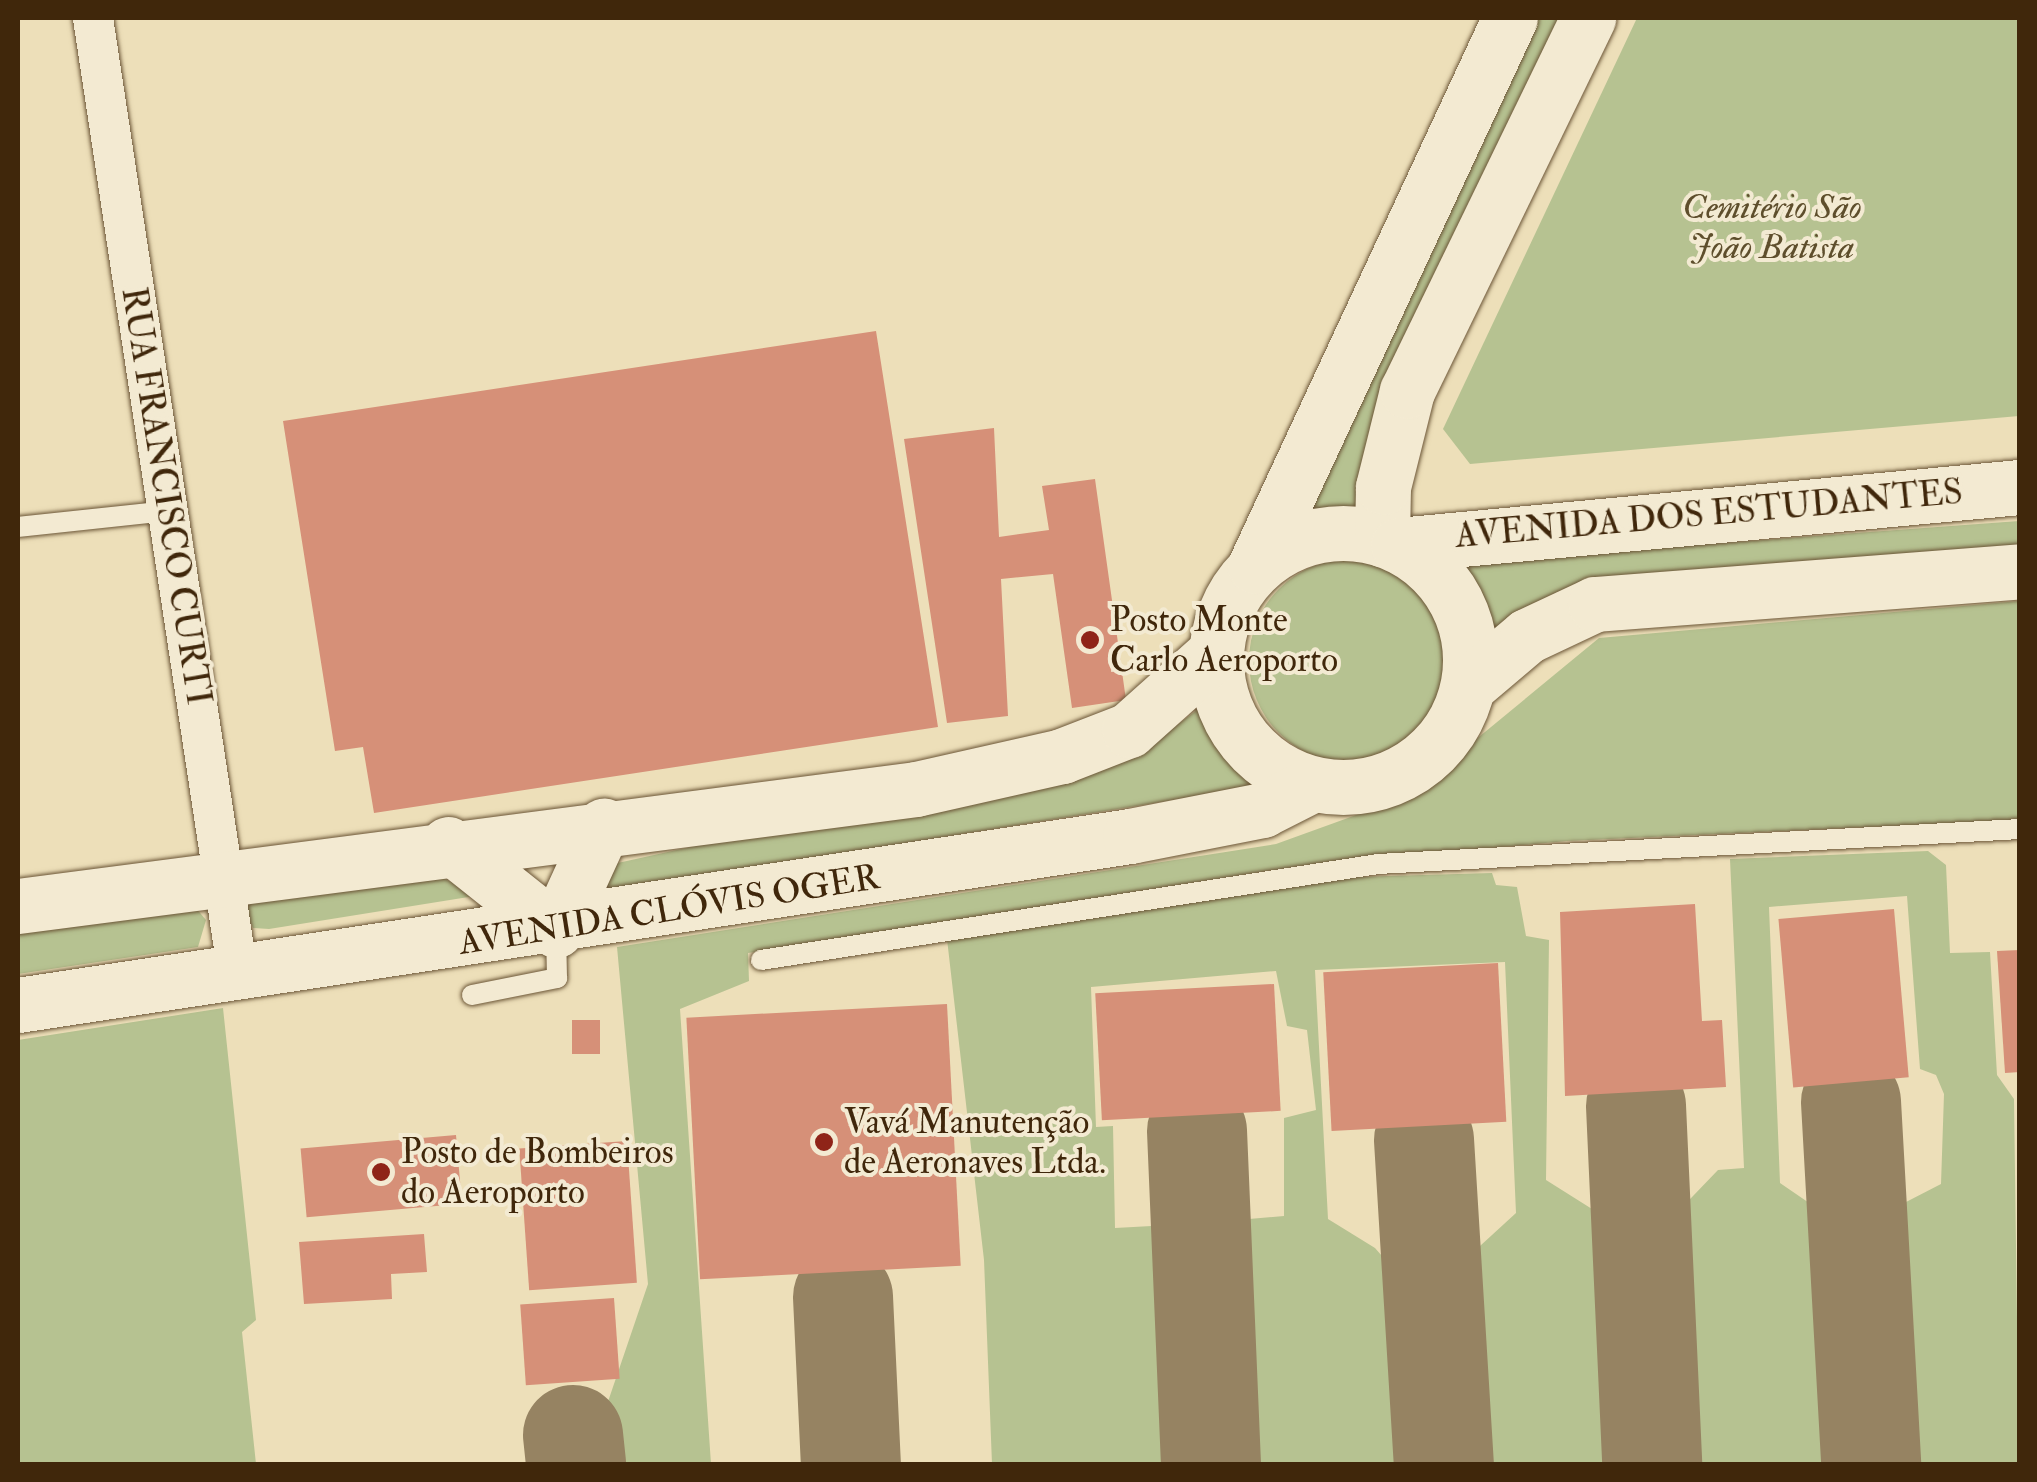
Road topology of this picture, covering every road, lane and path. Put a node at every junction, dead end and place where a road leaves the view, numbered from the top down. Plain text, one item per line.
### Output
1 (93, 18) edge
2 (1510, 18) edge
3 (1588, 18) edge
4 (2020, 488) edge
5 (168, 511) junction
6 (18, 527) edge
7 (1390, 542) junction
8 (1255, 566) junction
9 (2020, 571) edge
10 (1215, 652) junction
11 (1468, 686) junction
12 (1313, 784) junction
13 (604, 826) junction
14 (2020, 829) edge
15 (448, 844) junction
16 (222, 878) junction
17 (18, 906) edge
18 (556, 930) junction
19 (761, 960) dead end
20 (238, 974) junction
21 (472, 995) dead end
22 (18, 1005) edge

1 - 5 street, RUA FRANCISCO CURTI
2 - 8 main road
3 - 7 main road
4 - 7 main road, AVENIDA DOS ESTUDANTES
5 - 6 lane
5 - 16 street, RUA FRANCISCO CURTI
7 - 8 main road
7 - 11 main road
8 - 10 main road
9 - 11 main road
10 - 12 main road
10 - 13 main road
11 - 12 main road
12 - 18 main road, AVENIDA CLÓVIS OGER
13 - 15 main road
13 - 18 main road
14 - 19 lane
15 - 16 main road
15 - 18 main road
16 - 17 main road
16 - 20 street, RUA FRANCISCO CURTI
18 - 20 main road, AVENIDA CLÓVIS OGER
18 - 21 lane
20 - 22 main road, AVENIDA CLÓVIS OGER

